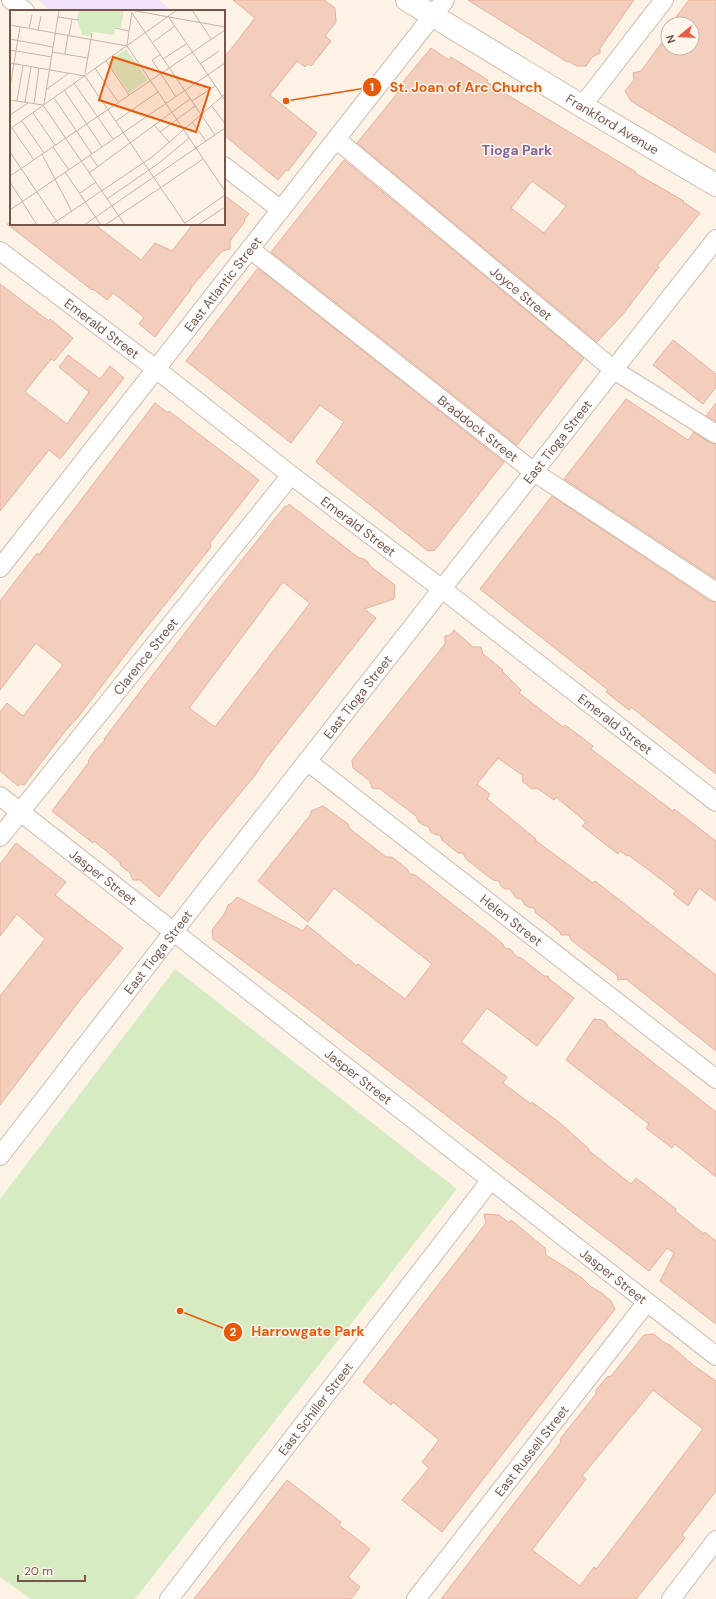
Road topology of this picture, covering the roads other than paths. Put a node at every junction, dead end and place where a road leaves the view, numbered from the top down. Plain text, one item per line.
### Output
1 (11, 0) edge
2 (407, 0) edge
3 (664, 0) edge
4 (439, 8) edge
5 (24, 10) edge
6 (582, 106) junction
7 (336, 139) junction
8 (225, 167) edge
9 (716, 185) edge
10 (280, 210) junction
11 (716, 239) edge
12 (250, 249) junction
13 (0, 251) edge
14 (156, 369) junction
15 (614, 370) junction
16 (716, 434) edge
17 (534, 472) junction
18 (291, 475) junction
19 (0, 568) edge
20 (442, 589) junction
21 (716, 592) edge
22 (307, 761) junction
23 (0, 796) edge
24 (716, 802) edge
25 (20, 812) junction
26 (0, 837) edge
27 (174, 931) junction
28 (716, 1079) edge
29 (0, 1156) edge
30 (490, 1180) junction
31 (647, 1302) junction
32 (716, 1356) edge
33 (716, 1540) edge
34 (169, 1599) edge
35 (416, 1599) edge
36 (671, 1599) edge

1 - 5 street
2 - 4 main road, Frankford Avenue
3 - 6 street
4 - 6 main road, Frankford Avenue
4 - 7 street, East Atlantic Street
6 - 9 main road, Frankford Avenue
7 - 10 street, East Atlantic Street
7 - 15 street, Joyce Street
8 - 10 street
10 - 12 street, East Atlantic Street
11 - 15 street, East Tioga Street
12 - 14 street, East Atlantic Street
12 - 17 street, Braddock Street
13 - 14 street, Emerald Street
14 - 18 street, Emerald Street
14 - 19 street, East Atlantic Street
15 - 16 street, Joyce Street
15 - 17 street, East Tioga Street
17 - 20 street, East Tioga Street
17 - 21 street, Braddock Street
18 - 20 street, Emerald Street
18 - 25 street, Clarence Street
20 - 22 street, East Tioga Street
20 - 24 street, Emerald Street
22 - 27 street, East Tioga Street
22 - 28 street, Helen Street
23 - 25 street, Jasper Street
25 - 26 street, Clarence Street
25 - 27 street, Jasper Street
27 - 29 street, East Tioga Street
27 - 30 street, Jasper Street
30 - 31 street, Jasper Street
30 - 34 street, East Schiller Street
31 - 32 street, Jasper Street
31 - 35 street, East Russell Street
33 - 36 street

